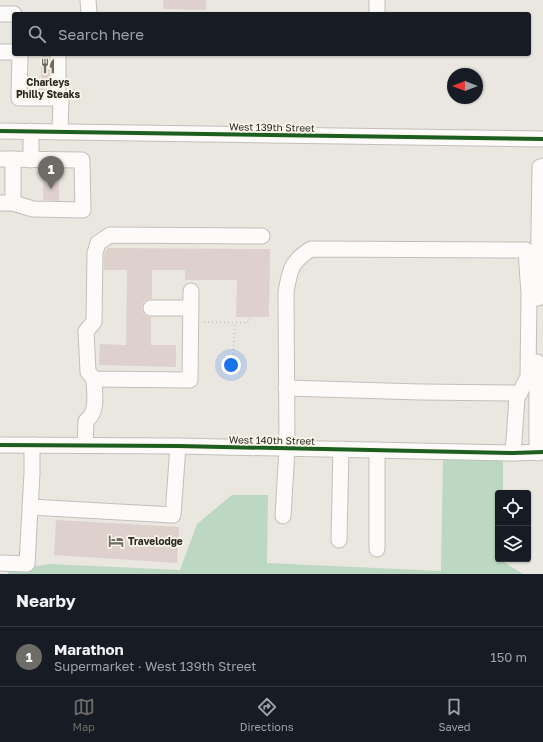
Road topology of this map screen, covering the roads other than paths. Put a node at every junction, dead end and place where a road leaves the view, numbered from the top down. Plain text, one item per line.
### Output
1 (88, 0) edge
2 (377, 0) edge
3 (88, 12) edge
4 (377, 12) edge
5 (0, 14) edge
6 (12, 14) edge
7 (0, 52) edge
8 (12, 52) edge
9 (20, 56) edge
10 (58, 56) edge
11 (64, 56) edge
12 (61, 98) junction
13 (0, 131) edge
14 (31, 131) junction
15 (60, 132) junction
16 (543, 139) edge
17 (7, 159) edge
18 (30, 160) junction
19 (543, 166) edge
20 (7, 203) edge
21 (262, 236) dead end
22 (191, 291) dead end
23 (152, 308) dead end
24 (191, 308) junction
25 (94, 379) junction
26 (286, 388) junction
27 (520, 393) junction
28 (0, 445) edge
29 (32, 445) junction
30 (86, 446) junction
31 (178, 446) junction
32 (287, 449) junction
33 (341, 450) junction
34 (377, 450) junction
35 (540, 452) edge
36 (514, 453) junction
37 (30, 507) junction
38 (283, 516) dead end
39 (339, 540) dead end
40 (377, 549) dead end
41 (0, 563) edge

1 - 3 street
2 - 4 street
5 - 6 street
7 - 8 street
9 - 12 street
10 - 12 street
11 - 12 street
12 - 15 street
13 - 14 street, West 139th Street
14 - 15 street, West 139th Street
14 - 18 street
15 - 16 street, West 139th Street
17 - 18 street
17 - 20 street
18 - 20 street
19 - 35 street
21 - 25 street
22 - 24 street
23 - 24 street
24 - 25 street
25 - 30 street
26 - 27 street
26 - 27 street
26 - 32 street
27 - 36 street
28 - 29 street, West 140th Street
29 - 30 street, West 140th Street
29 - 37 street
30 - 31 street, West 140th Street
31 - 32 street, West 140th Street
31 - 37 street
32 - 33 street, West 140th Street
32 - 38 street
33 - 34 street, West 140th Street
33 - 39 street
34 - 36 street, West 140th Street
34 - 40 street
35 - 36 street, West 140th Street
37 - 41 street

